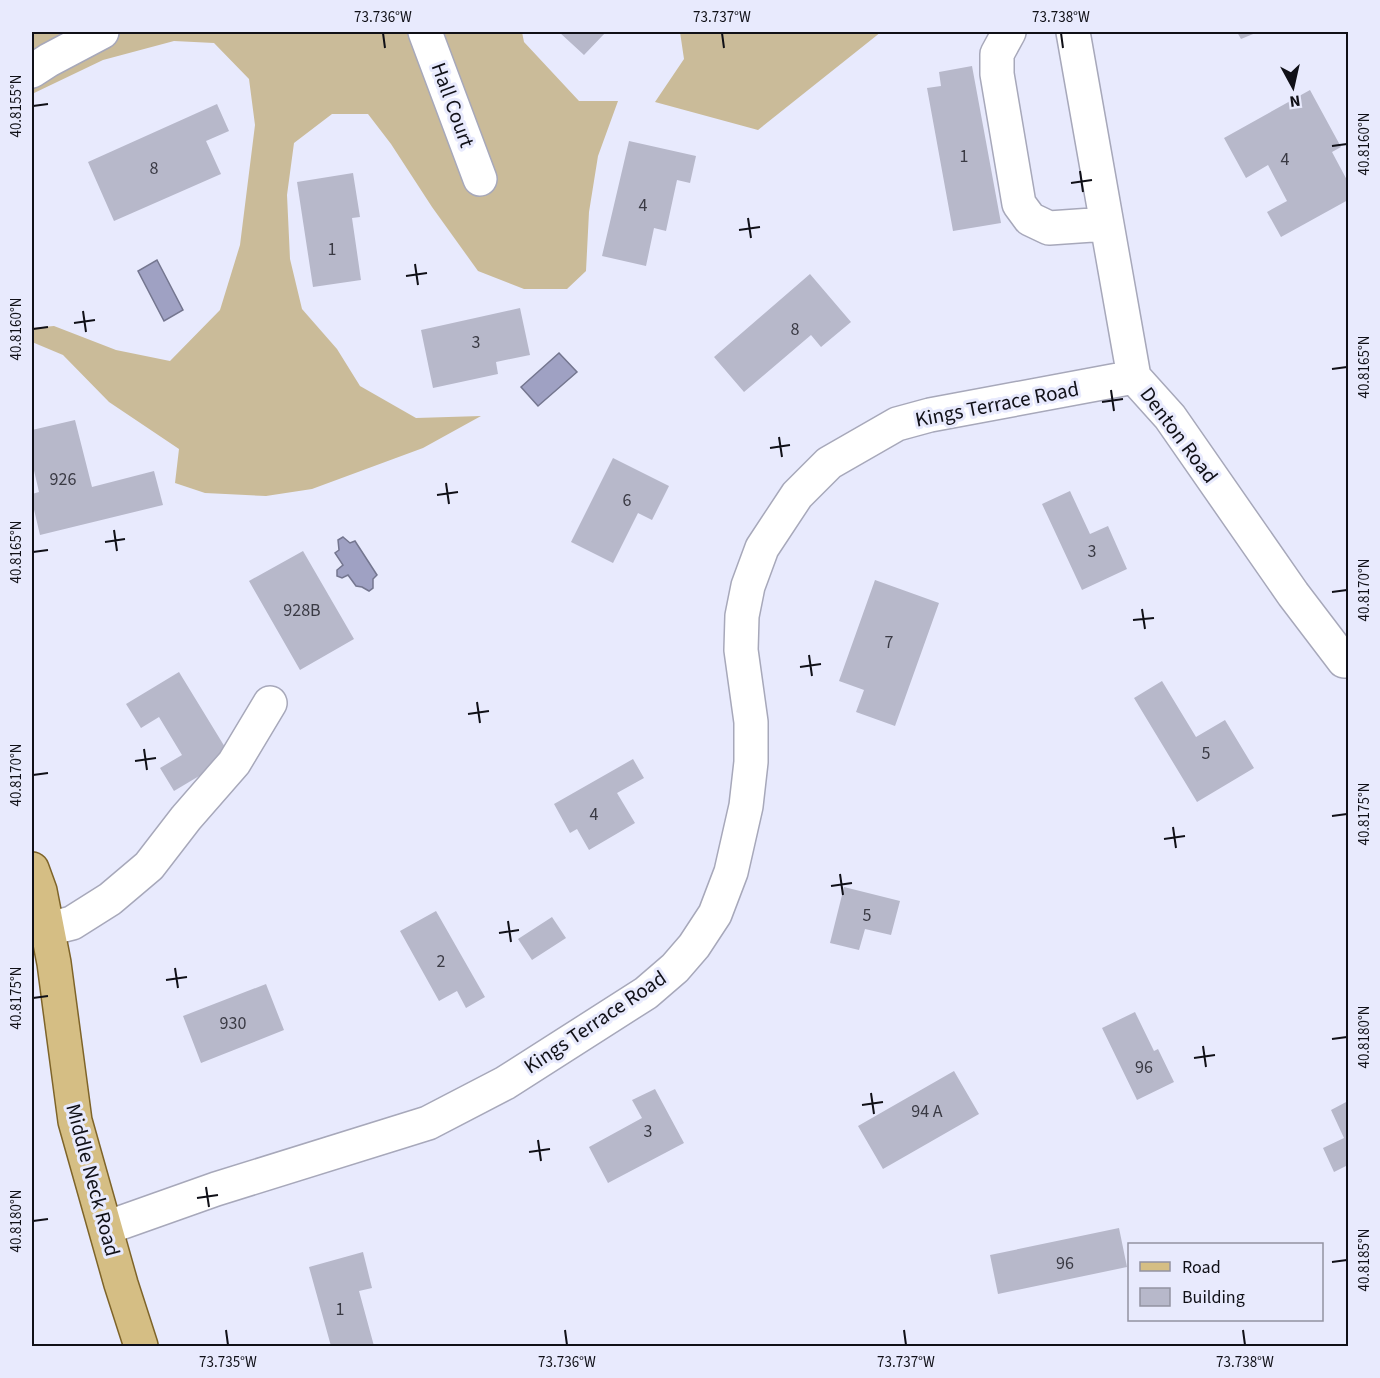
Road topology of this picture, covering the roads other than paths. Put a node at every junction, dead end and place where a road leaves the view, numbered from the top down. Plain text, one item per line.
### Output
1 (102, 32) edge
2 (425, 32) edge
3 (1009, 32) edge
4 (1072, 32) edge
5 (32, 71) edge
6 (480, 179) dead end
7 (1107, 224) junction
8 (1134, 377) junction
9 (1344, 661) dead end
10 (270, 703) dead end
11 (32, 869) edge
12 (48, 929) junction
13 (106, 1228) junction
14 (141, 1347) edge

1 - 5 street
2 - 6 street, Hall Court
3 - 7 street
4 - 7 street, Denton Road
7 - 8 street, Denton Road
8 - 9 street, Denton Road
8 - 13 street, Kings Terrace Road
10 - 12 street
11 - 12 main road, Middle Neck Road
12 - 13 main road, Middle Neck Road
13 - 14 main road, Middle Neck Road

